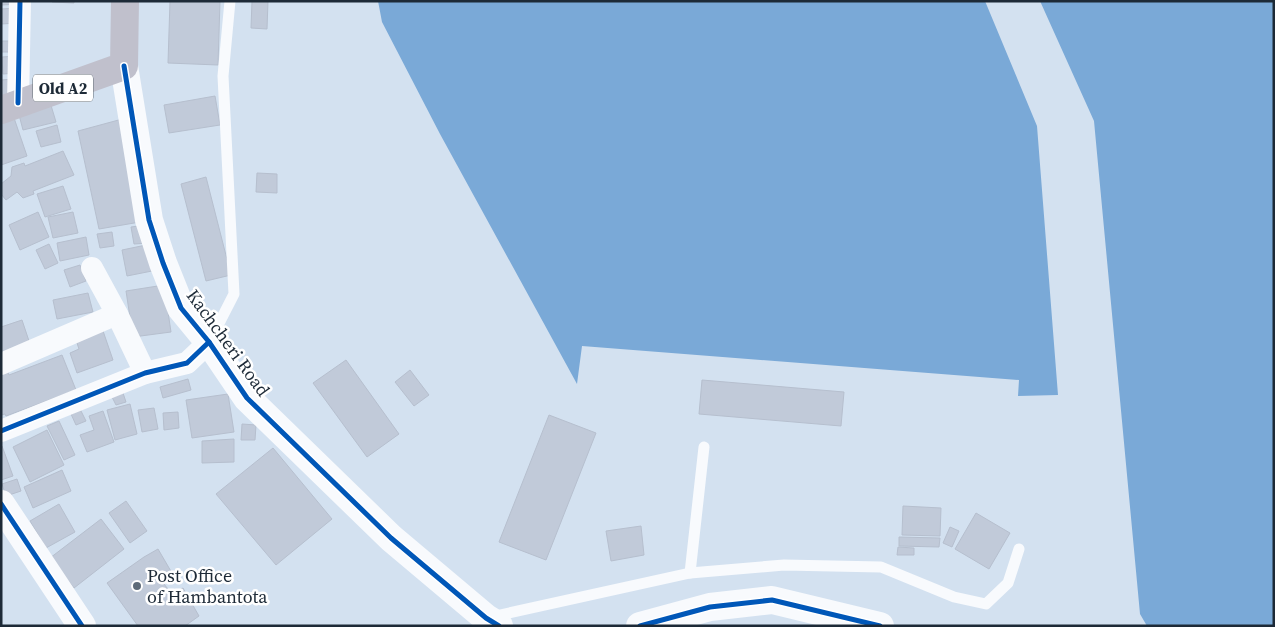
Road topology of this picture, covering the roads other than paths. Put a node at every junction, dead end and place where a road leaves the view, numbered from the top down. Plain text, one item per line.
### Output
1 (20, 1) edge
2 (125, 1) edge
3 (230, 1) edge
4 (124, 66) junction
5 (10, 106) edge
6 (92, 268) dead end
7 (117, 314) junction
8 (210, 342) junction
9 (1, 364) edge
10 (145, 373) junction
11 (1, 431) edge
12 (704, 447) dead end
13 (1, 504) edge
14 (1019, 549) dead end
15 (690, 573) junction
16 (493, 622) edge
17 (82, 626) edge
18 (640, 626) edge
19 (880, 626) edge

1 - 5 street
2 - 4 highway
3 - 8 lane
4 - 5 highway, Old A2
4 - 8 street, Kachcheri Road
6 - 7 street
7 - 9 street
7 - 10 street
8 - 10 street
8 - 16 street, Kachcheri Road
10 - 11 street
12 - 15 lane
13 - 17 street
14 - 15 lane
15 - 16 lane
18 - 19 street

